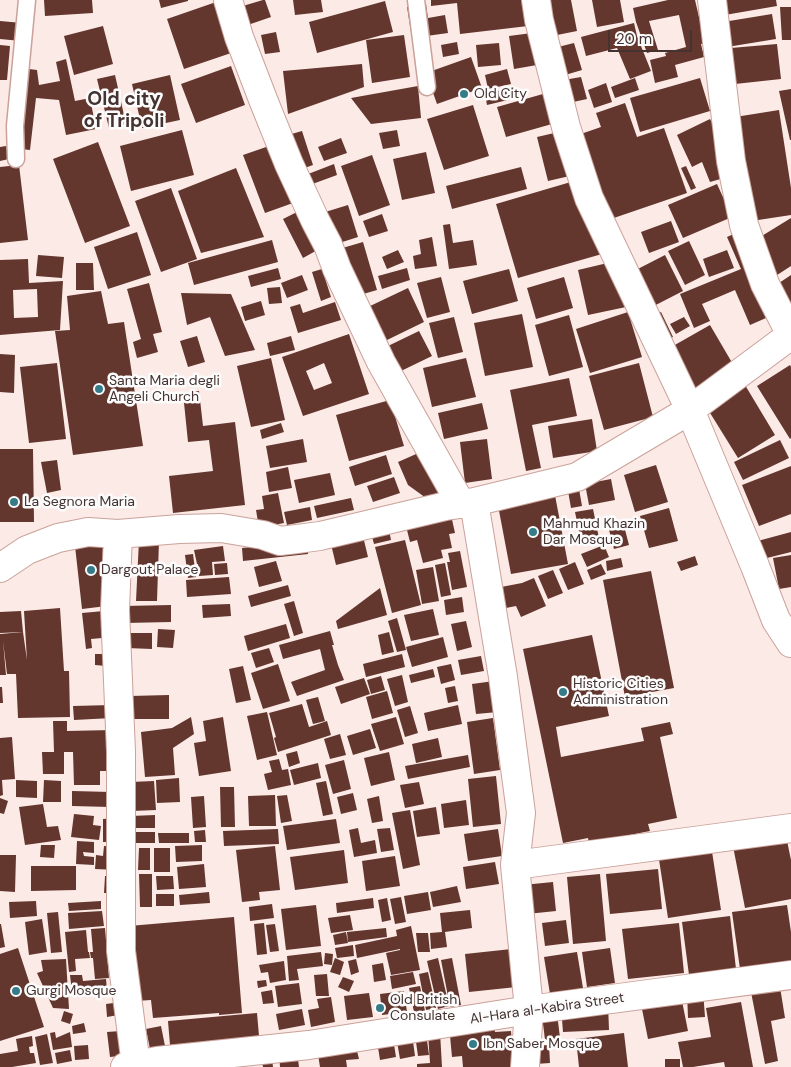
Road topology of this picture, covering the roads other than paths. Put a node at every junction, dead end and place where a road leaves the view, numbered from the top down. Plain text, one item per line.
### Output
1 (27, 0) edge
2 (228, 0) edge
3 (416, 0) edge
4 (536, 0) edge
5 (712, 0) edge
6 (427, 87) dead end
7 (16, 158) dead end
8 (791, 335) edge
9 (690, 410) junction
10 (468, 503) junction
11 (118, 534) junction
12 (0, 568) edge
13 (791, 643) edge
14 (791, 828) edge
15 (515, 865) junction
16 (791, 975) edge
17 (529, 1010) junction
18 (144, 1065) edge
19 (525, 1067) edge

1 - 7 lane
2 - 10 street
3 - 6 lane
4 - 9 street
5 - 8 street
8 - 9 street
9 - 10 street
9 - 13 street
10 - 11 street
10 - 15 street
11 - 12 street
11 - 18 street
14 - 15 street
15 - 17 street
16 - 17 street, Al-Hara al-Kabira Street
17 - 18 street, Al-Hara al-Kabira Street
17 - 19 street

